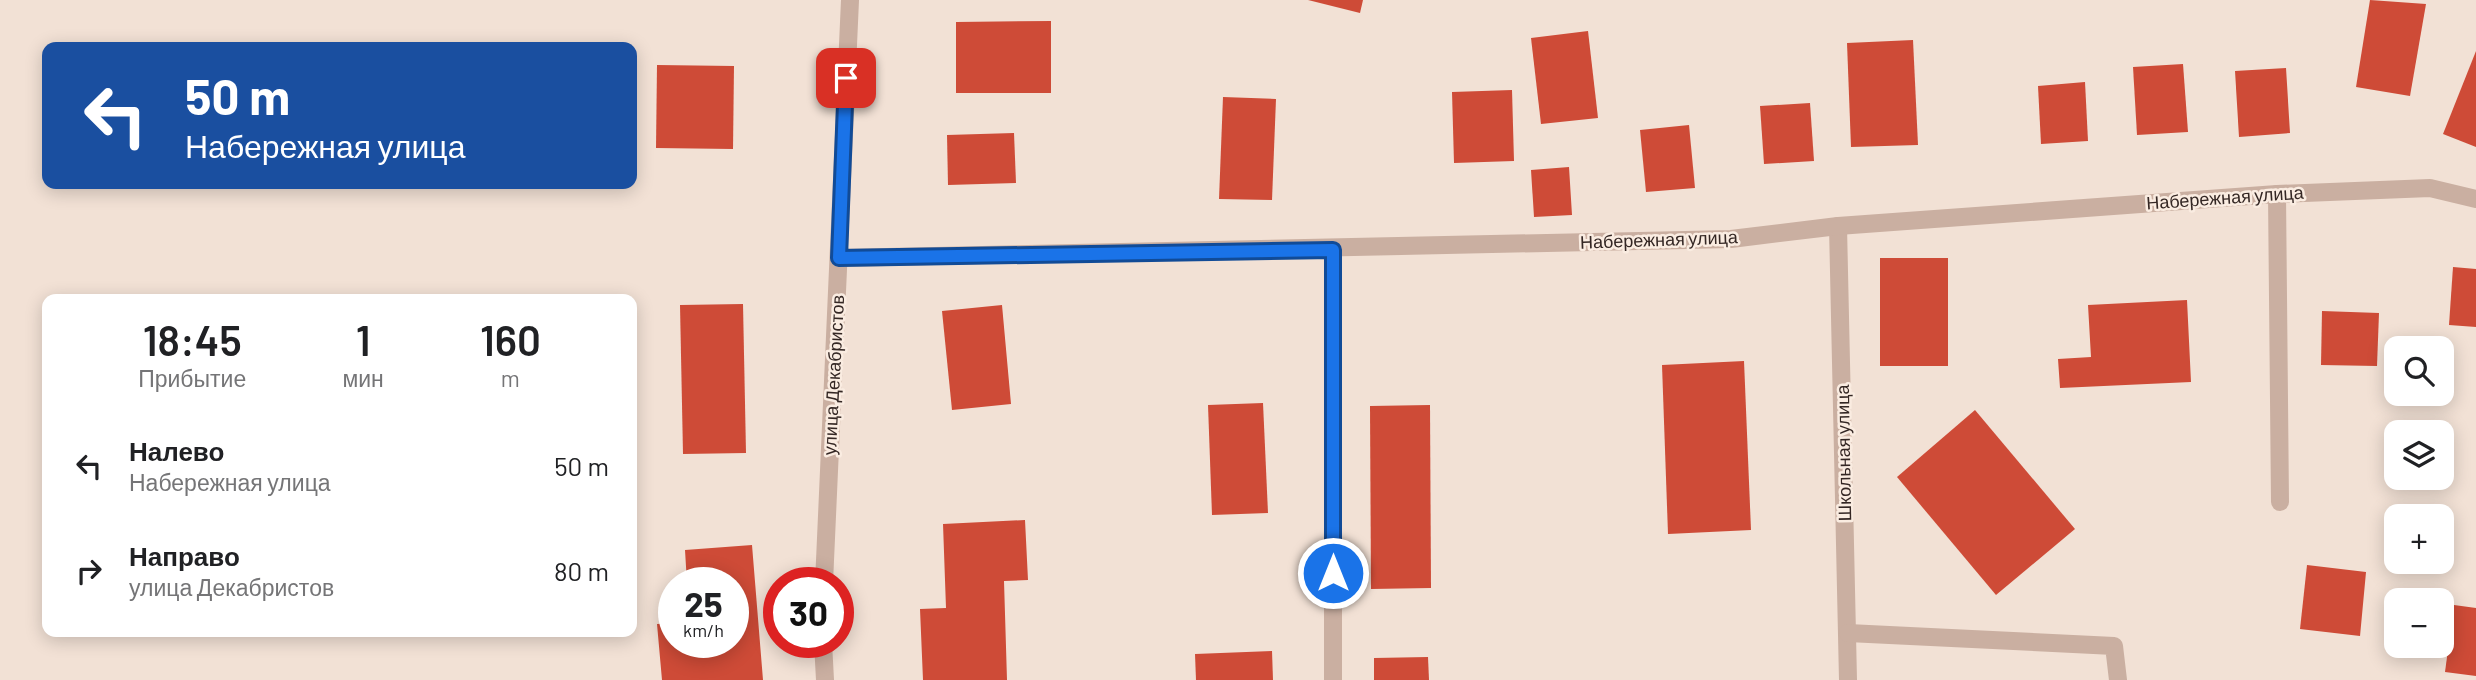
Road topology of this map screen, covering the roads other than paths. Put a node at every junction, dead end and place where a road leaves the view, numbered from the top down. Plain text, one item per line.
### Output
1 (849, 0) edge
2 (2277, 194) junction
3 (2476, 200) edge
4 (1838, 226) junction
5 (1333, 250) junction
6 (839, 258) junction
7 (2280, 502) dead end
8 (825, 567) edge
9 (1848, 633) junction
10 (823, 658) edge
11 (825, 680) edge
12 (1333, 680) edge
13 (1848, 680) edge
14 (2118, 680) edge

1 - 6 street, улица Декабристов
2 - 3 street, Набережная улица
2 - 4 street, Набережная улица
2 - 7 street
4 - 5 street, Набережная улица
4 - 9 street, Школьная улица
5 - 6 street, Набережная улица
5 - 12 street
6 - 8 street, улица Декабристов
9 - 13 street, Школьная улица
9 - 14 street
10 - 11 street

